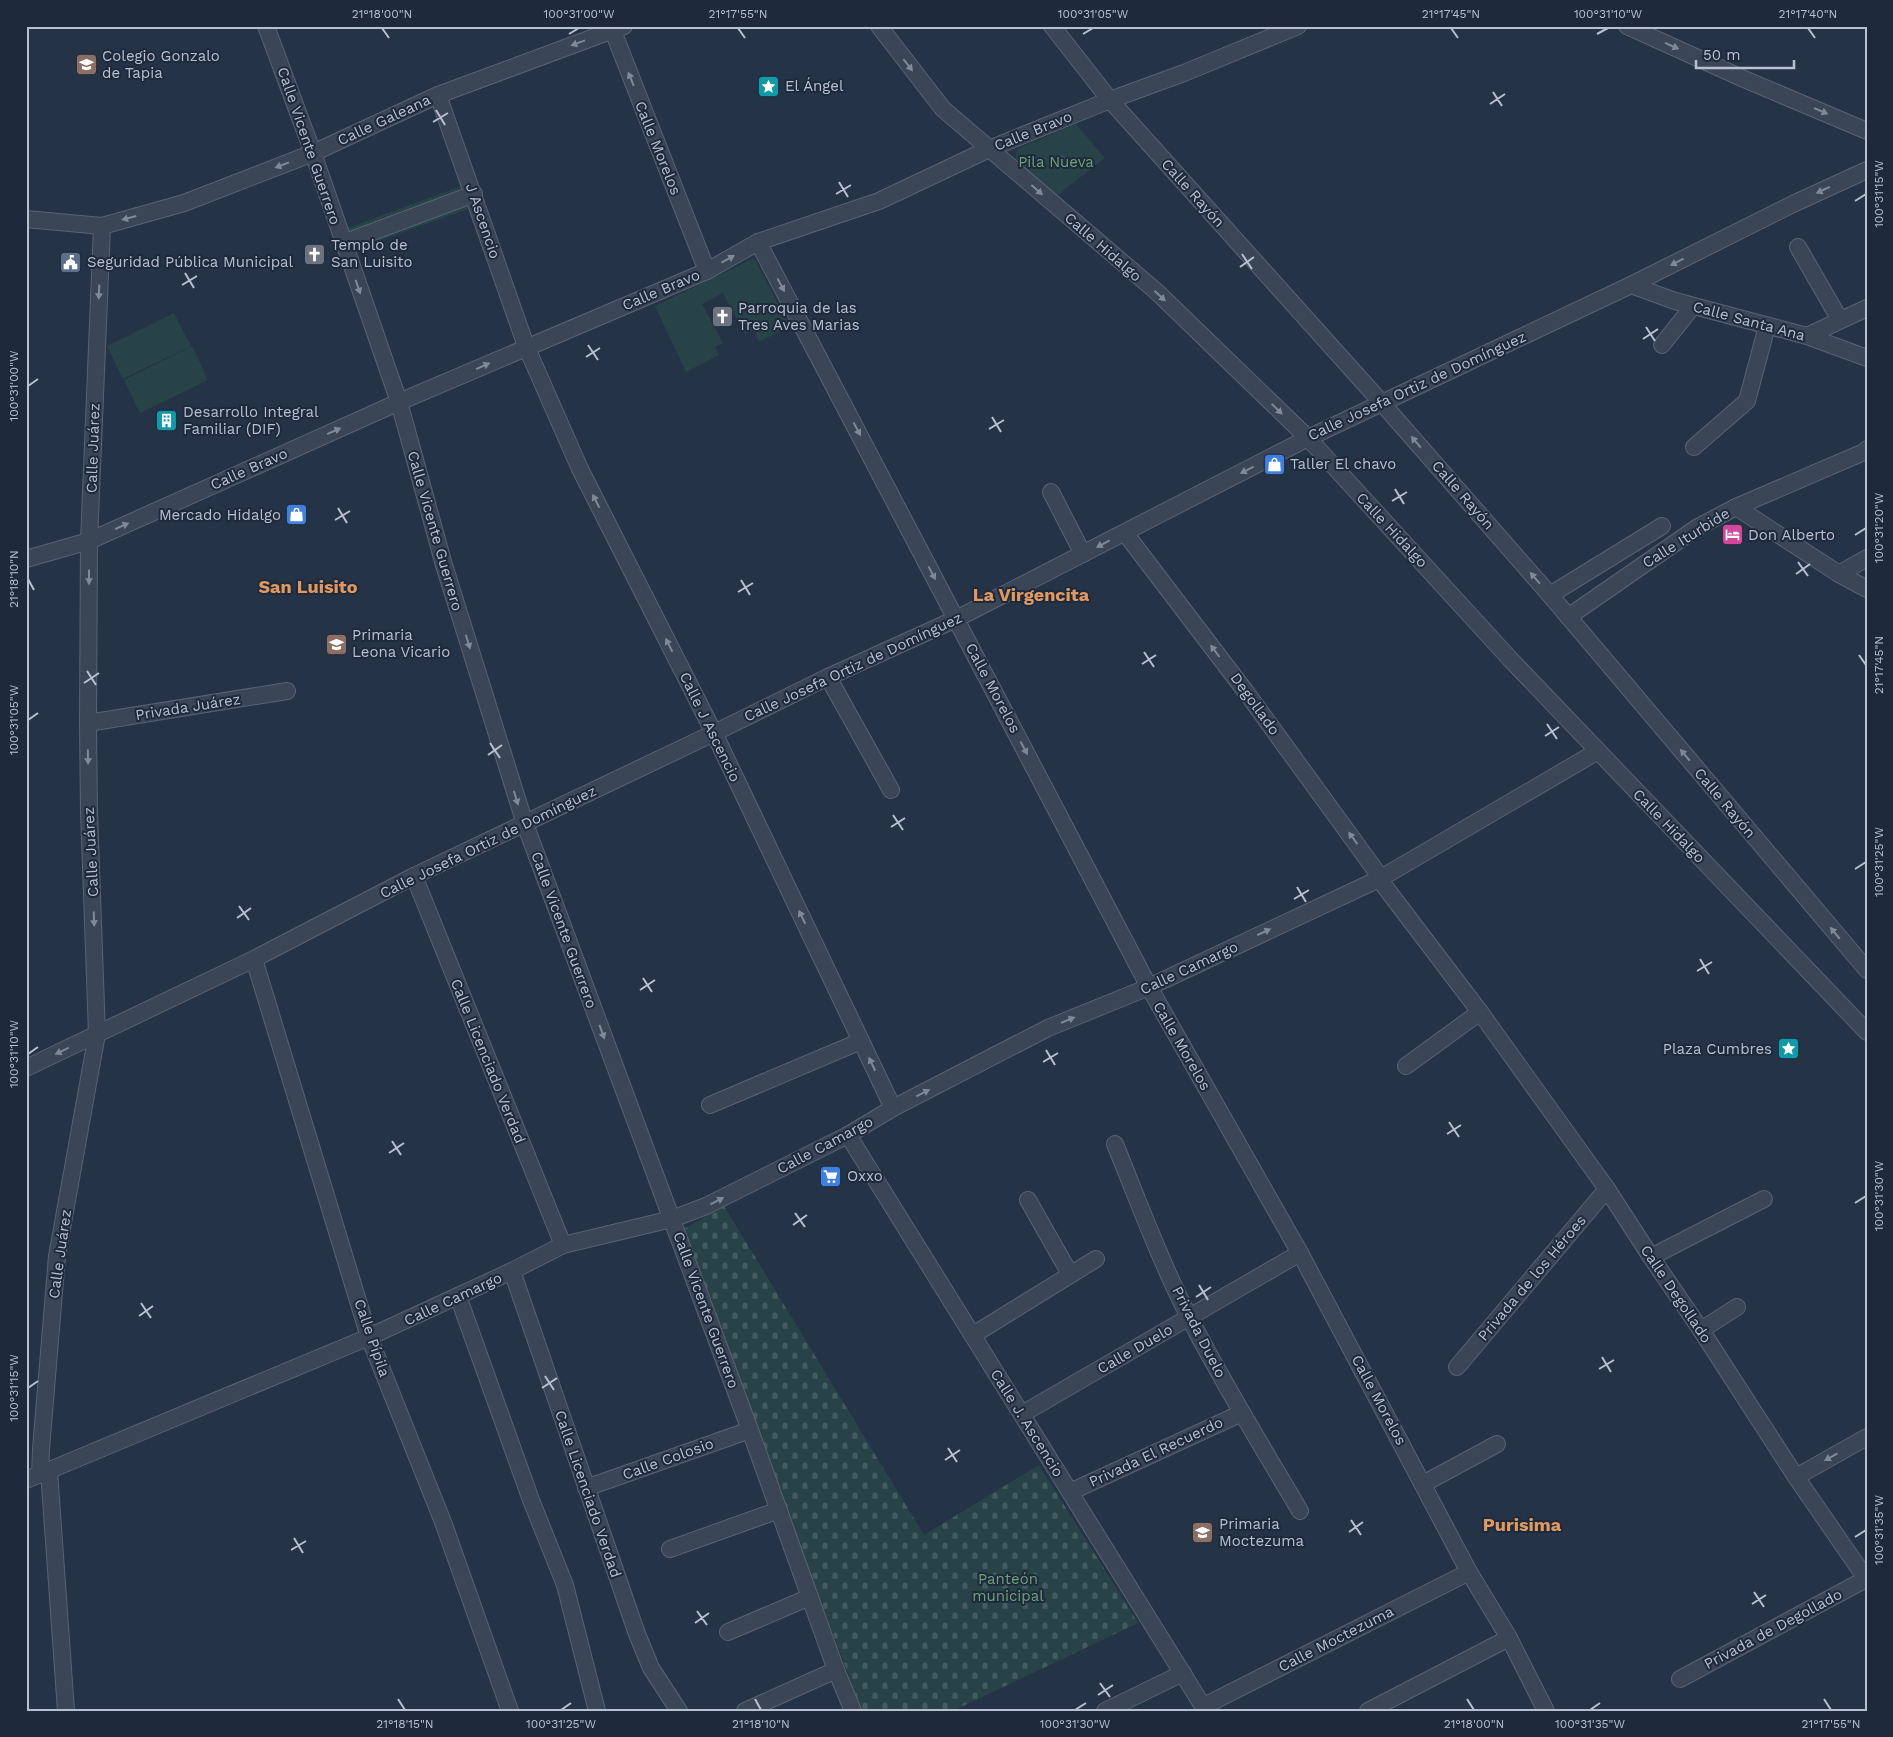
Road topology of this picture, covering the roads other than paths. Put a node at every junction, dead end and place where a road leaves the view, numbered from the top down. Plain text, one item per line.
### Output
1 (266, 26) edge
2 (879, 26) edge
3 (1052, 26) edge
4 (1298, 26) edge
5 (1629, 27) edge
6 (615, 28) edge
7 (438, 95) junction
8 (1110, 100) junction
9 (1867, 131) edge
10 (989, 149) junction
11 (313, 153) junction
12 (1867, 170) edge
13 (474, 194) junction
14 (32, 220) edge
15 (102, 226) junction
16 (758, 242) junction
17 (343, 243) junction
18 (1798, 247) dead end
19 (707, 271) junction
20 (1631, 285) junction
21 (1693, 306) junction
22 (1867, 308) edge
23 (1840, 320) junction
24 (1767, 326) junction
25 (1807, 336) junction
26 (1662, 345) dead end
27 (526, 346) junction
28 (1867, 358) edge
29 (399, 402) junction
30 (1381, 402) junction
31 (1308, 438) junction
32 (1694, 446) dead end
33 (1867, 449) edge
34 (1051, 492) dead end
35 (1736, 507) junction
36 (1662, 526) dead end
37 (1125, 533) junction
38 (90, 540) junction
39 (1084, 554) junction
40 (1867, 558) edge
41 (26, 559) edge
42 (1839, 574) junction
43 (1867, 589) edge
44 (1550, 595) junction
45 (1568, 617) junction
46 (956, 619) junction
47 (828, 677) junction
48 (288, 691) dead end
49 (88, 723) junction
50 (714, 734) junction
51 (1598, 752) junction
52 (891, 790) dead end
53 (524, 824) junction
54 (414, 876) junction
55 (1380, 878) junction
56 (254, 959) junction
57 (1867, 970) edge
58 (1149, 987) junction
59 (1480, 1012) junction
60 (1867, 1032) edge
61 (97, 1034) junction
62 (861, 1041) junction
63 (1406, 1066) dead end
64 (26, 1068) edge
65 (710, 1105) dead end
66 (893, 1108) junction
67 (848, 1135) junction
68 (1115, 1144) dead end
69 (1607, 1188) junction
70 (1764, 1199) dead end
71 (1028, 1200) dead end
72 (672, 1219) junction
73 (563, 1245) junction
74 (1300, 1253) junction
75 (1651, 1257) junction
76 (1096, 1259) dead end
77 (512, 1271) junction
78 (1070, 1274) junction
79 (458, 1296) junction
80 (1737, 1307) dead end
81 (1190, 1318) junction
82 (1701, 1330) junction
83 (973, 1335) junction
84 (369, 1337) junction
85 (1457, 1367) dead end
86 (1242, 1412) junction
87 (1022, 1414) junction
88 (750, 1430) junction
89 (1867, 1437) edge
90 (1497, 1444) dead end
91 (38, 1475) edge
92 (1796, 1477) junction
93 (1423, 1484) junction
94 (586, 1488) junction
95 (1070, 1492) junction
96 (779, 1510) junction
97 (1300, 1511) dead end
98 (670, 1549) dead end
99 (1469, 1572) junction
100 (1867, 1579) edge
101 (810, 1597) junction
102 (728, 1632) dead end
103 (1509, 1638) junction
104 (836, 1670) junction
105 (1183, 1673) junction
106 (1680, 1679) dead end
107 (1205, 1708) edge
108 (66, 1711) edge
109 (510, 1711) edge
110 (597, 1711) edge
111 (679, 1711) edge
112 (745, 1711) edge
113 (853, 1711) edge
114 (1105, 1711) edge
115 (1368, 1711) edge
116 (1546, 1711) edge

1 - 11 street, Calle Vicente Guerrero
2 -> 10 street, Calle Hidalgo
3 - 8 street, Calle Rayón
4 - 8 street, Calle Bravo
5 -> 9 street
6 -> 7 street, Calle Galeana
19 -> 6 street, Calle Morelos
7 - 11 street, Calle Galeana
7 - 13 street, J Ascencio
8 - 10 street, Calle Bravo
8 - 30 street, Calle Rayón
10 - 16 street, Calle Bravo
10 -> 31 street, Calle Hidalgo
11 -> 15 street, Calle Galeana
11 - 17 street, Calle Vicente Guerrero
12 -> 20 street, Calle Josefa Ortiz de Domínguez
13 - 17 street
13 - 27 street, J Ascencio
14 - 15 street, Calle Galeana
15 -> 38 street, Calle Juárez
19 -> 16 street, Calle Bravo
16 -> 46 street, Calle Morelos
17 -> 29 street, Calle Vicente Guerrero
18 - 23 street
19 - 27 street, Calle Bravo
20 - 21 street, Calle Santa Ana
20 - 30 street, Calle Josefa Ortiz de Domínguez
21 - 24 street, Calle Santa Ana
21 - 26 street
22 - 23 street
23 - 25 street
24 - 25 street, Calle Santa Ana
24 - 32 street
25 - 28 street, Calle Santa Ana
29 -> 27 street, Calle Bravo
50 -> 27 street, Calle J Ascencio
38 -> 29 street, Calle Bravo
29 -> 53 street, Calle Vicente Guerrero
30 - 31 street, Calle Josefa Ortiz de Domínguez
44 -> 30 street, Calle Rayón
31 -> 37 street, Calle Josefa Ortiz de Domínguez
31 - 51 street, Calle Hidalgo
33 - 35 street, Calle Iturbide
34 - 39 street
35 - 42 street
35 - 45 street, Calle Iturbide
36 - 44 street
37 -> 39 street, Calle Josefa Ortiz de Domínguez
55 -> 37 street, Degollado
38 - 41 street, Calle Bravo
38 -> 49 street, Calle Juárez
39 - 46 street, Calle Josefa Ortiz de Domínguez
40 - 42 street
42 - 43 street
44 - 45 street, Calle Rayón
57 -> 45 street, Calle Rayón
46 - 47 street, Calle Josefa Ortiz de Domínguez
46 -> 58 street, Calle Morelos
47 - 50 street, Calle Josefa Ortiz de Domínguez
47 - 52 street
48 - 49 street, Privada Juárez
49 -> 61 street, Calle Juárez
50 - 53 street, Calle Josefa Ortiz de Domínguez
62 -> 50 street, Calle J Ascencio
51 - 55 street, Calle Camargo
51 - 60 street, Calle Hidalgo
53 - 54 street, Calle Josefa Ortiz de Domínguez
53 -> 72 street, Calle Vicente Guerrero
54 - 56 street, Calle Josefa Ortiz de Domínguez
54 - 73 street, Calle Licenciado Verdad
58 -> 55 street, Calle Camargo
55 - 59 street, Degollado
56 - 61 street, Calle Josefa Ortiz de Domínguez
56 - 84 street, Calle Pípila
66 -> 58 street, Calle Camargo
58 - 74 street, Calle Morelos
59 - 63 street
59 - 69 street, Calle Degollado
61 -> 64 street, Calle Josefa Ortiz de Domínguez
61 - 91 street, Calle Juárez
62 - 65 street
66 -> 62 street, Calle J Ascencio
66 - 67 street, Calle Camargo
72 -> 67 street, Calle Camargo
67 - 83 street, Calle J. Ascencio
68 - 81 street, Privada Duelo
69 - 75 street, Calle Degollado
69 - 85 street, Privada de los Héroes
70 - 75 street
71 - 78 street
72 - 73 street, Calle Camargo
72 - 88 street, Calle Vicente Guerrero
73 - 77 street, Calle Camargo
74 - 81 street, Calle Duelo
74 - 93 street, Calle Morelos
75 - 82 street, Calle Degollado
76 - 78 street
77 - 79 street, Calle Camargo
77 - 94 street, Calle Licenciado Verdad
78 - 83 street
79 - 84 street, Calle Camargo
79 - 110 street
80 - 82 street
81 - 86 street, Privada Duelo
81 - 87 street, Calle Duelo
82 - 92 street, Calle Degollado
83 - 87 street, Calle J. Ascencio
84 - 91 street, Calle Camargo
84 - 109 street, Calle Pípila
86 - 95 street, Privada El Recuerdo
86 - 97 street, Privada Duelo
87 - 95 street, Calle J. Ascencio
88 - 94 street, Calle Colosio
88 - 96 street, Calle Vicente Guerrero
89 -> 92 street
90 - 93 street
91 - 108 street, Calle Juárez
92 - 100 street, Calle Degollado
93 - 99 street, Calle Morelos
94 - 111 street, Calle Licenciado Verdad
95 - 105 street, Calle J. Ascencio
96 - 98 street
96 - 101 street, Calle Vicente Guerrero
99 - 103 street, Calle Morelos
99 - 107 street, Calle Moctezuma
100 - 106 street, Privada de Degollado
101 - 102 street
101 - 104 street, Calle Vicente Guerrero
103 - 115 street
103 - 116 street, Calle Morelos
104 - 112 street
104 - 113 street, Calle Vicente Guerrero
105 - 107 street, Calle J. Ascencio
105 - 114 street

